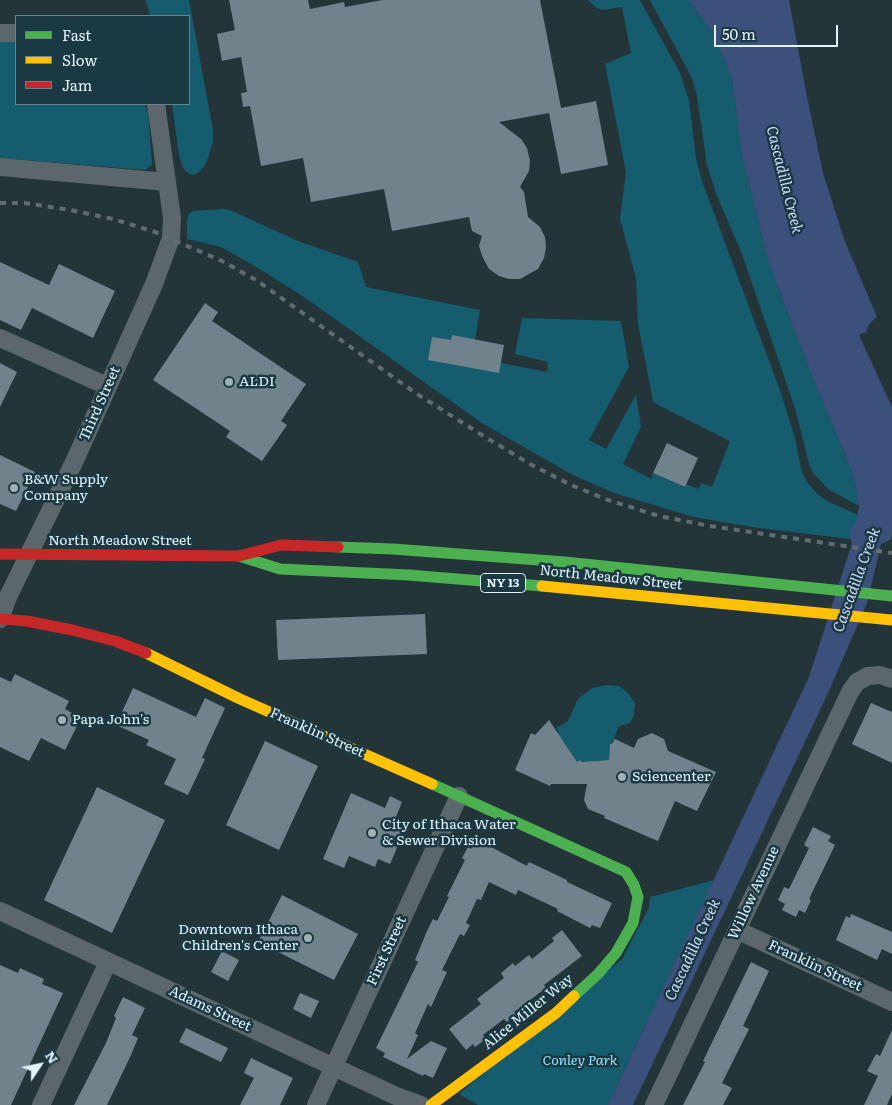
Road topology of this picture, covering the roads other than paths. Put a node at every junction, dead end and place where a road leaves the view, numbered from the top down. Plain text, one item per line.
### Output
1 (15, 33) edge
2 (0, 34) edge
3 (156, 105) edge
4 (0, 167) edge
5 (167, 182) junction
6 (0, 338) edge
7 (108, 386) junction
8 (0, 554) edge
9 (29, 555) junction
10 (239, 556) junction
11 (892, 596) edge
12 (0, 619) edge
13 (892, 620) edge
14 (892, 679) edge
15 (459, 796) junction
16 (626, 872) joint
17 (0, 911) edge
18 (737, 930) junction
19 (108, 962) junction
20 (892, 1002) edge
21 (334, 1066) junction
22 (41, 1105) edge
23 (316, 1105) edge
24 (421, 1105) edge
25 (431, 1105) edge
26 (654, 1105) edge

1 - 2 street
3 - 5 street, Third Street
4 - 5 street
5 - 7 street, Third Street
6 - 7 street
7 - 9 street, Third Street
8 - 9 main road, North Meadow Street / NY 13
9 - 10 main road, North Meadow Street / NY 13
9 - 12 street, Third Street
10 - 11 main road, North Meadow Street / NY 13
10 - 13 main road, North Meadow Street / NY 13
12 - 15 main road, Franklin Street
14 - 18 street, Willow Avenue
15 - 16 main road, Franklin Street
15 - 21 street, First Street
16 - 25 main road, Alice Miller Way
17 - 19 street, Adams Street
18 - 20 street, Franklin Street
18 - 26 street, Willow Avenue
19 - 21 street, Adams Street
19 - 22 street
21 - 23 street, First Street
21 - 24 street, Adams Street

